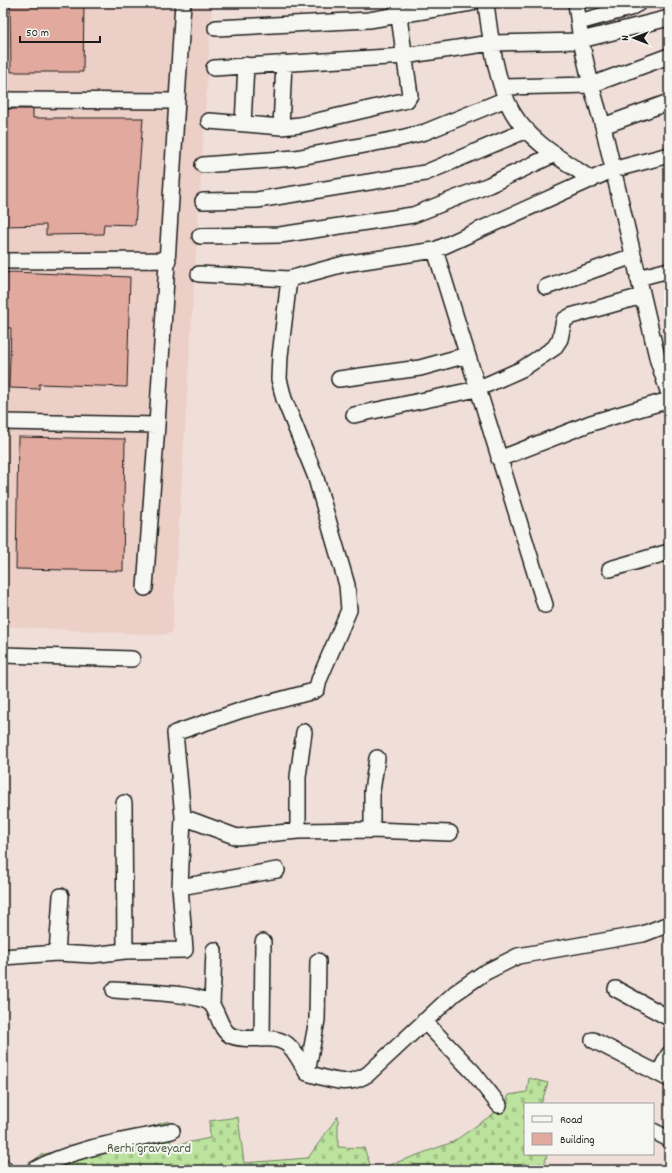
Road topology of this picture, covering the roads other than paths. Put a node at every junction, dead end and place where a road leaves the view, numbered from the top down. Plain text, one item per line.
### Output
1 (183, 3) edge
2 (471, 3) edge
3 (486, 3) edge
4 (576, 3) edge
5 (639, 3) edge
6 (442, 5) edge
7 (397, 8) edge
8 (669, 18) edge
9 (579, 22) junction
10 (216, 28) dead end
11 (581, 40) junction
12 (491, 42) junction
13 (404, 56) junction
14 (669, 56) edge
15 (284, 63) junction
16 (246, 65) junction
17 (214, 68) dead end
18 (591, 85) junction
19 (504, 93) junction
20 (3, 100) edge
21 (177, 101) junction
22 (669, 102) edge
23 (209, 121) dead end
24 (243, 124) junction
25 (603, 126) junction
26 (281, 127) junction
27 (527, 130) junction
28 (556, 154) junction
29 (669, 155) edge
30 (203, 164) dead end
31 (612, 170) junction
32 (592, 180) junction
33 (203, 201) dead end
34 (200, 236) dead end
35 (435, 250) junction
36 (633, 256) junction
37 (168, 260) junction
38 (3, 261) edge
39 (669, 270) edge
40 (199, 274) dead end
41 (638, 278) junction
42 (289, 279) junction
43 (546, 287) dead end
44 (642, 296) junction
45 (467, 355) junction
46 (664, 360) edge
47 (339, 380) dead end
48 (477, 389) junction
49 (669, 394) edge
50 (669, 400) edge
51 (354, 415) dead end
52 (3, 422) edge
53 (158, 425) junction
54 (499, 459) junction
55 (669, 552) edge
56 (610, 569) dead end
57 (145, 588) dead end
58 (544, 605) dead end
59 (3, 654) edge
60 (132, 660) dead end
61 (304, 732) dead end
62 (377, 758) dead end
63 (124, 803) dead end
64 (183, 817) junction
65 (372, 830) junction
66 (298, 831) junction
67 (450, 833) dead end
68 (277, 870) dead end
69 (180, 887) junction
70 (61, 896) dead end
71 (669, 924) edge
72 (263, 942) dead end
73 (214, 950) dead end
74 (125, 951) junction
75 (57, 953) junction
76 (3, 958) edge
77 (318, 961) dead end
78 (616, 989) dead end
79 (114, 990) dead end
80 (212, 1005) junction
81 (669, 1018) edge
82 (424, 1021) junction
83 (262, 1039) junction
84 (593, 1040) dead end
85 (669, 1054) edge
86 (307, 1073) junction
87 (664, 1076) edge
88 (499, 1105) dead end
89 (172, 1131) dead end
90 (654, 1132) edge
91 (669, 1139) edge
92 (3, 1167) edge
93 (4, 1170) edge
94 (34, 1170) edge

1 - 21 street
2 - 6 street
3 - 12 street
4 - 9 street
5 - 9 street
6 - 7 street
7 - 10 street
7 - 13 street
8 - 11 street
9 - 11 street
11 - 12 street
11 - 18 street
12 - 13 street
12 - 19 street
13 - 15 street
13 - 26 street
14 - 18 street
15 - 16 street
15 - 26 street
16 - 17 street
16 - 24 street
18 - 19 street
18 - 25 street
19 - 27 street
19 - 30 street
20 - 21 street
21 - 37 street
22 - 25 street
23 - 24 street
24 - 26 street
25 - 31 street
27 - 28 street
27 - 33 street
28 - 32 street
28 - 34 street
29 - 31 street
31 - 32 street
31 - 36 street
32 - 35 street
35 - 42 street
35 - 45 street
36 - 41 street
36 - 43 street
37 - 38 street
37 - 53 street
39 - 41 street
40 - 42 street
41 - 44 street
42 - 64 street
44 - 46 street
44 - 48 street
45 - 47 street
45 - 48 street
46 - 49 street
48 - 51 street
48 - 54 street
50 - 54 street
52 - 53 street
53 - 57 street
54 - 58 street
55 - 56 street
59 - 60 street
61 - 66 street
62 - 65 street
63 - 74 street
64 - 66 street
64 - 69 street
65 - 66 street
65 - 67 street
68 - 69 street
69 - 74 street
70 - 75 street
71 - 82 street
72 - 83 street
73 - 80 street
74 - 75 street
75 - 76 street
77 - 86 street
78 - 81 street
79 - 80 street
80 - 83 street
82 - 86 street
82 - 88 street
83 - 86 street
84 - 87 street
85 - 87 street
89 - 94 street
90 - 91 street
92 - 93 street

